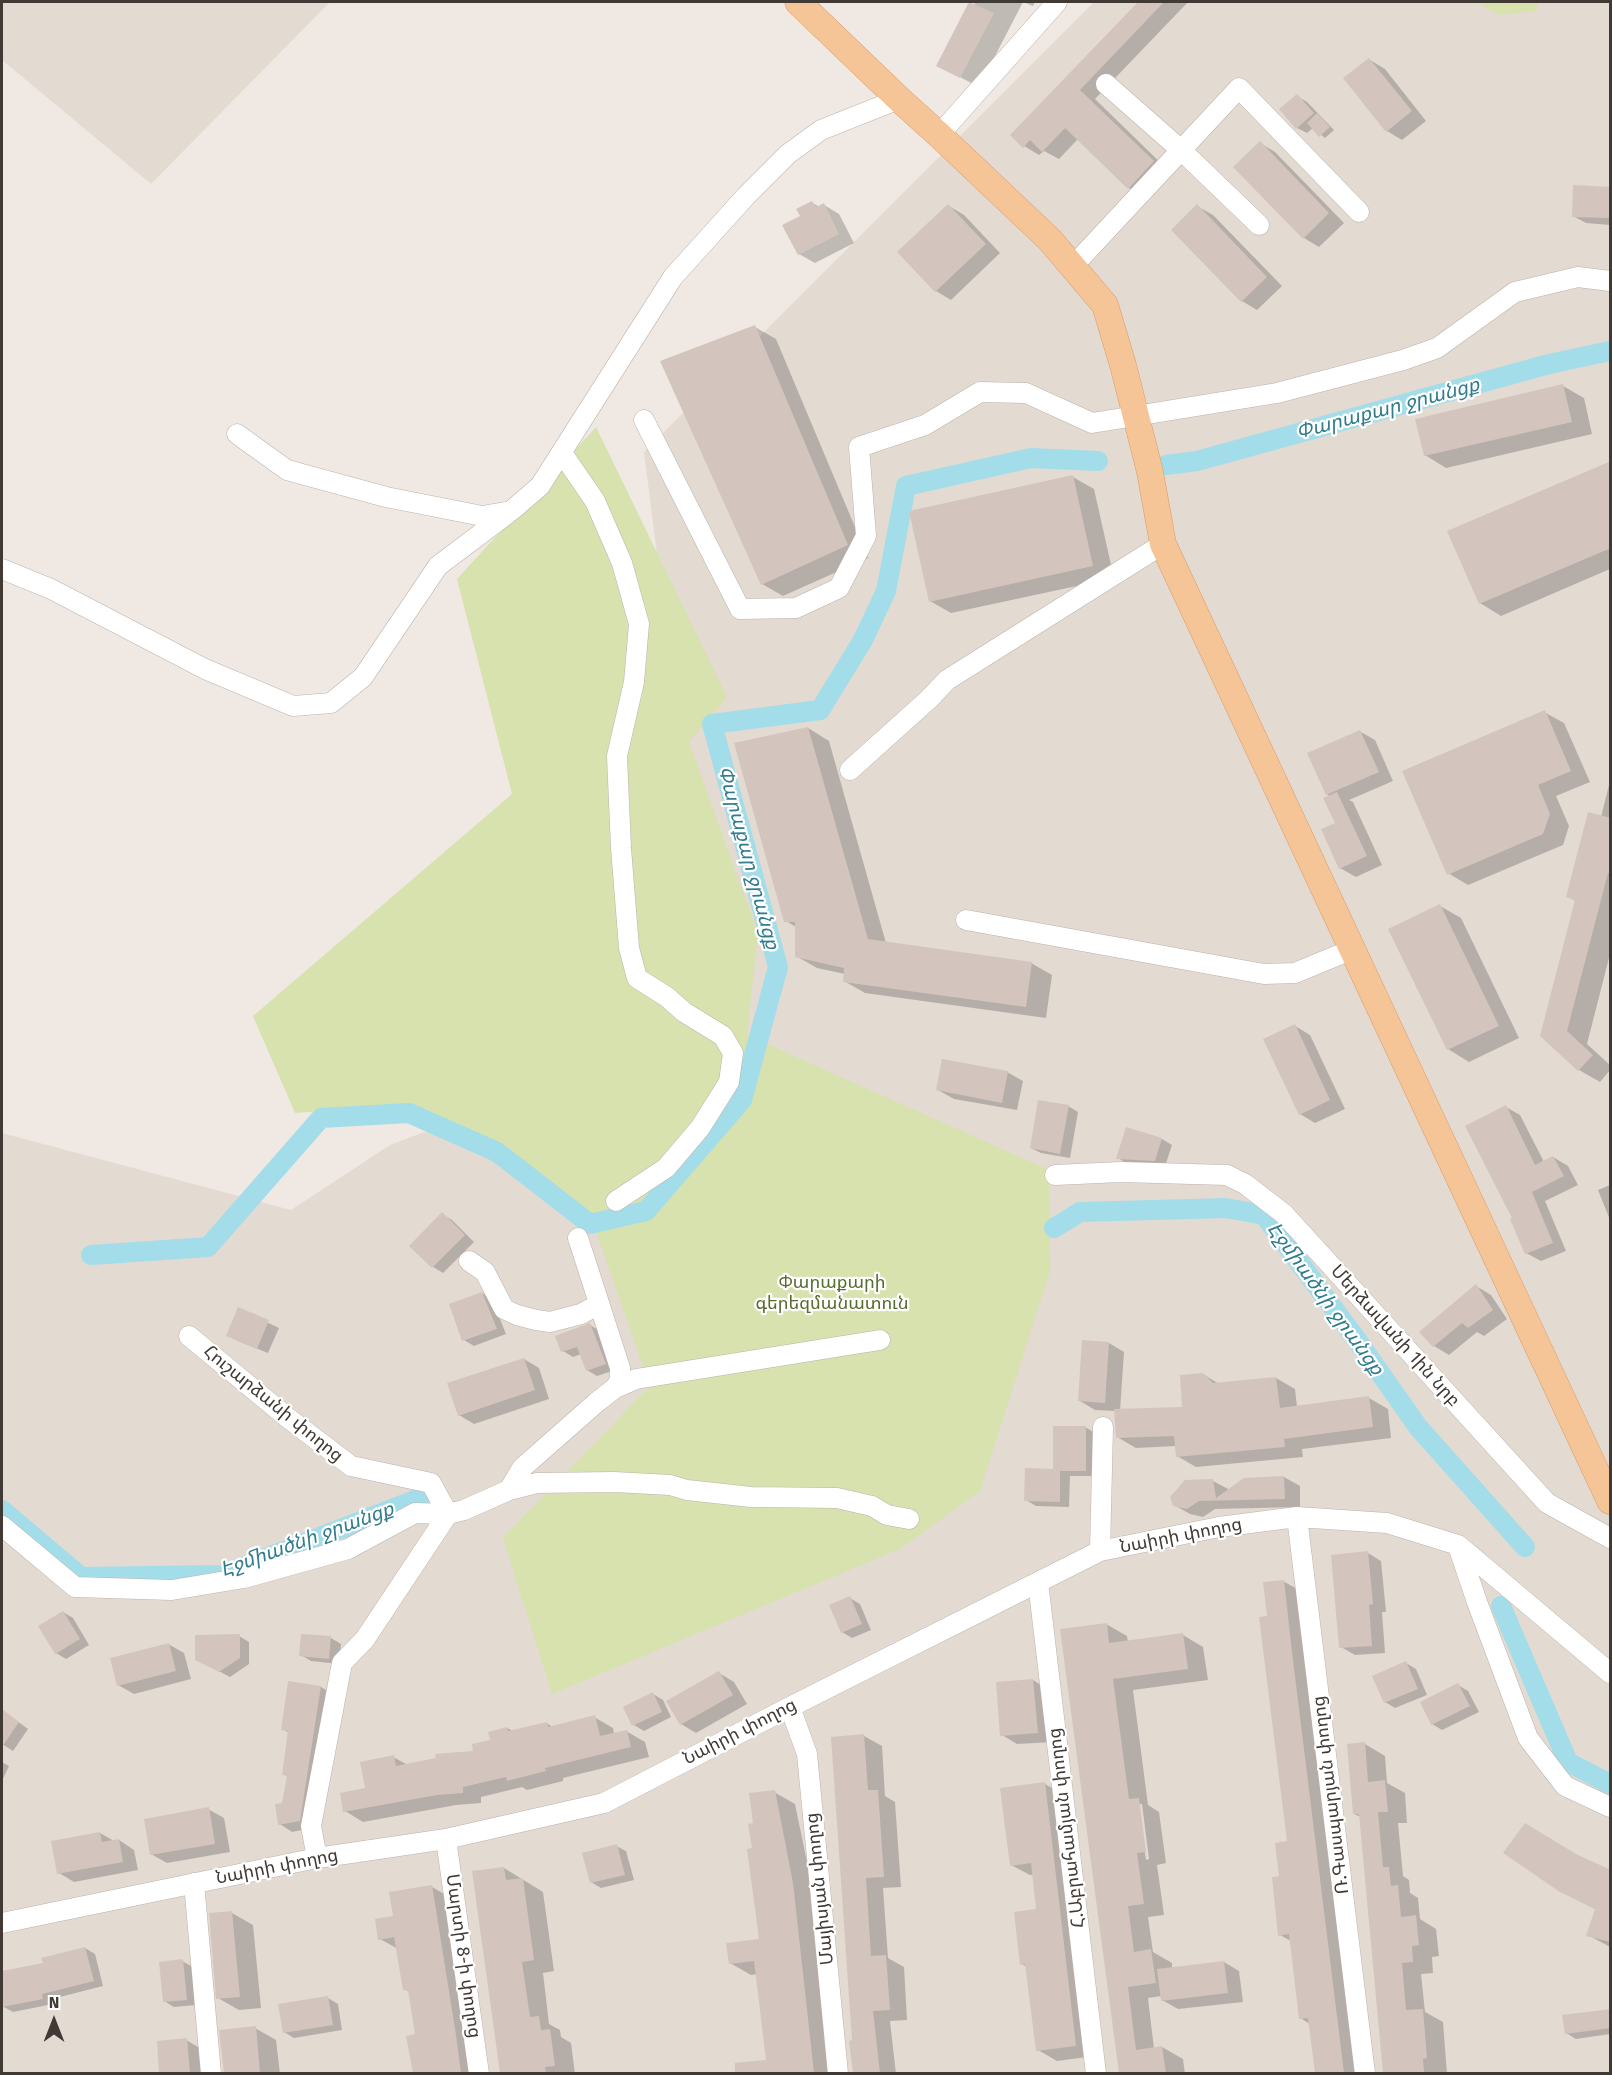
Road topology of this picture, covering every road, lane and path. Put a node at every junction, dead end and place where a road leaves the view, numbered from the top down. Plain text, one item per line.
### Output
1 (798, 2) edge
2 (1057, 2) edge
3 (1106, 84) dead end
4 (898, 99) junction
5 (939, 135) junction
6 (1181, 150) junction
7 (1359, 212) dead end
8 (1259, 225) dead end
9 (1074, 266) junction
10 (1611, 280) edge
11 (1135, 416) junction
12 (644, 420) dead end
13 (237, 434) dead end
14 (562, 453) junction
15 (512, 511) junction
16 (1163, 544) junction
17 (2, 569) edge
18 (850, 770) dead end
19 (966, 920) dead end
20 (1353, 949) junction
21 (1055, 1175) dead end
22 (616, 1201) dead end
23 (578, 1238) dead end
24 (469, 1261) dead end
25 (599, 1304) junction
26 (189, 1336) dead end
27 (880, 1340) dead end
28 (615, 1388) junction
29 (1103, 1427) dead end
30 (509, 1490) junction
31 (1611, 1501) edge
32 (448, 1514) junction
33 (1297, 1516) junction
34 (909, 1519) dead end
35 (2, 1526) edge
36 (1611, 1538) edge
37 (1458, 1545) junction
38 (1100, 1551) junction
39 (1038, 1582) junction
40 (1611, 1673) edge
41 (790, 1707) junction
42 (1611, 1807) edge
43 (446, 1839) junction
44 (317, 1858) junction
45 (194, 1883) junction
46 (2, 1923) edge
47 (211, 2073) edge
48 (479, 2073) edge
49 (838, 2073) edge
50 (1096, 2073) edge
51 (1365, 2073) edge

1 - 4 main road
2 - 5 street
3 - 6 street
4 - 5 main road
4 - 14 street
5 - 9 main road
6 - 7 street
6 - 8 street
6 - 9 street
9 - 11 main road
10 - 11 street
11 - 12 street
11 - 16 main road
13 - 15 street
14 - 15 street
14 - 22 street
15 - 17 street
16 - 18 street
16 - 20 main road
19 - 20 street
20 - 31 main road
21 - 36 street, Մերձավանի 1ին նրբ
23 - 25 street
24 - 25 street
25 - 28 street
26 - 32 street, Հուշարձանի փողոց
27 - 28 street
28 - 30 street
29 - 38 street
30 - 32 street
30 - 34 street
32 - 35 street
32 - 44 street
33 - 37 street, Նաիրի փողոց
33 - 38 street, Նաիրի փողոց
33 - 51 street, Ռ.Գասպարյան փողոց
37 - 40 street
37 - 42 street
38 - 39 street, Նաիրի փողոց
39 - 41 street, Նաիրի փողոց
39 - 50 street, Հ.Աբրահամյան փողոց
41 - 43 street, Նաիրի փողոց
41 - 49 street, Մայիսյան փողոց
43 - 44 street, Նաիրի փողոց
43 - 48 street, Մարտի 8-ի փողոց
44 - 45 street, Նաիրի փողոց
45 - 46 street, Նաիրի փողոց
45 - 47 street

